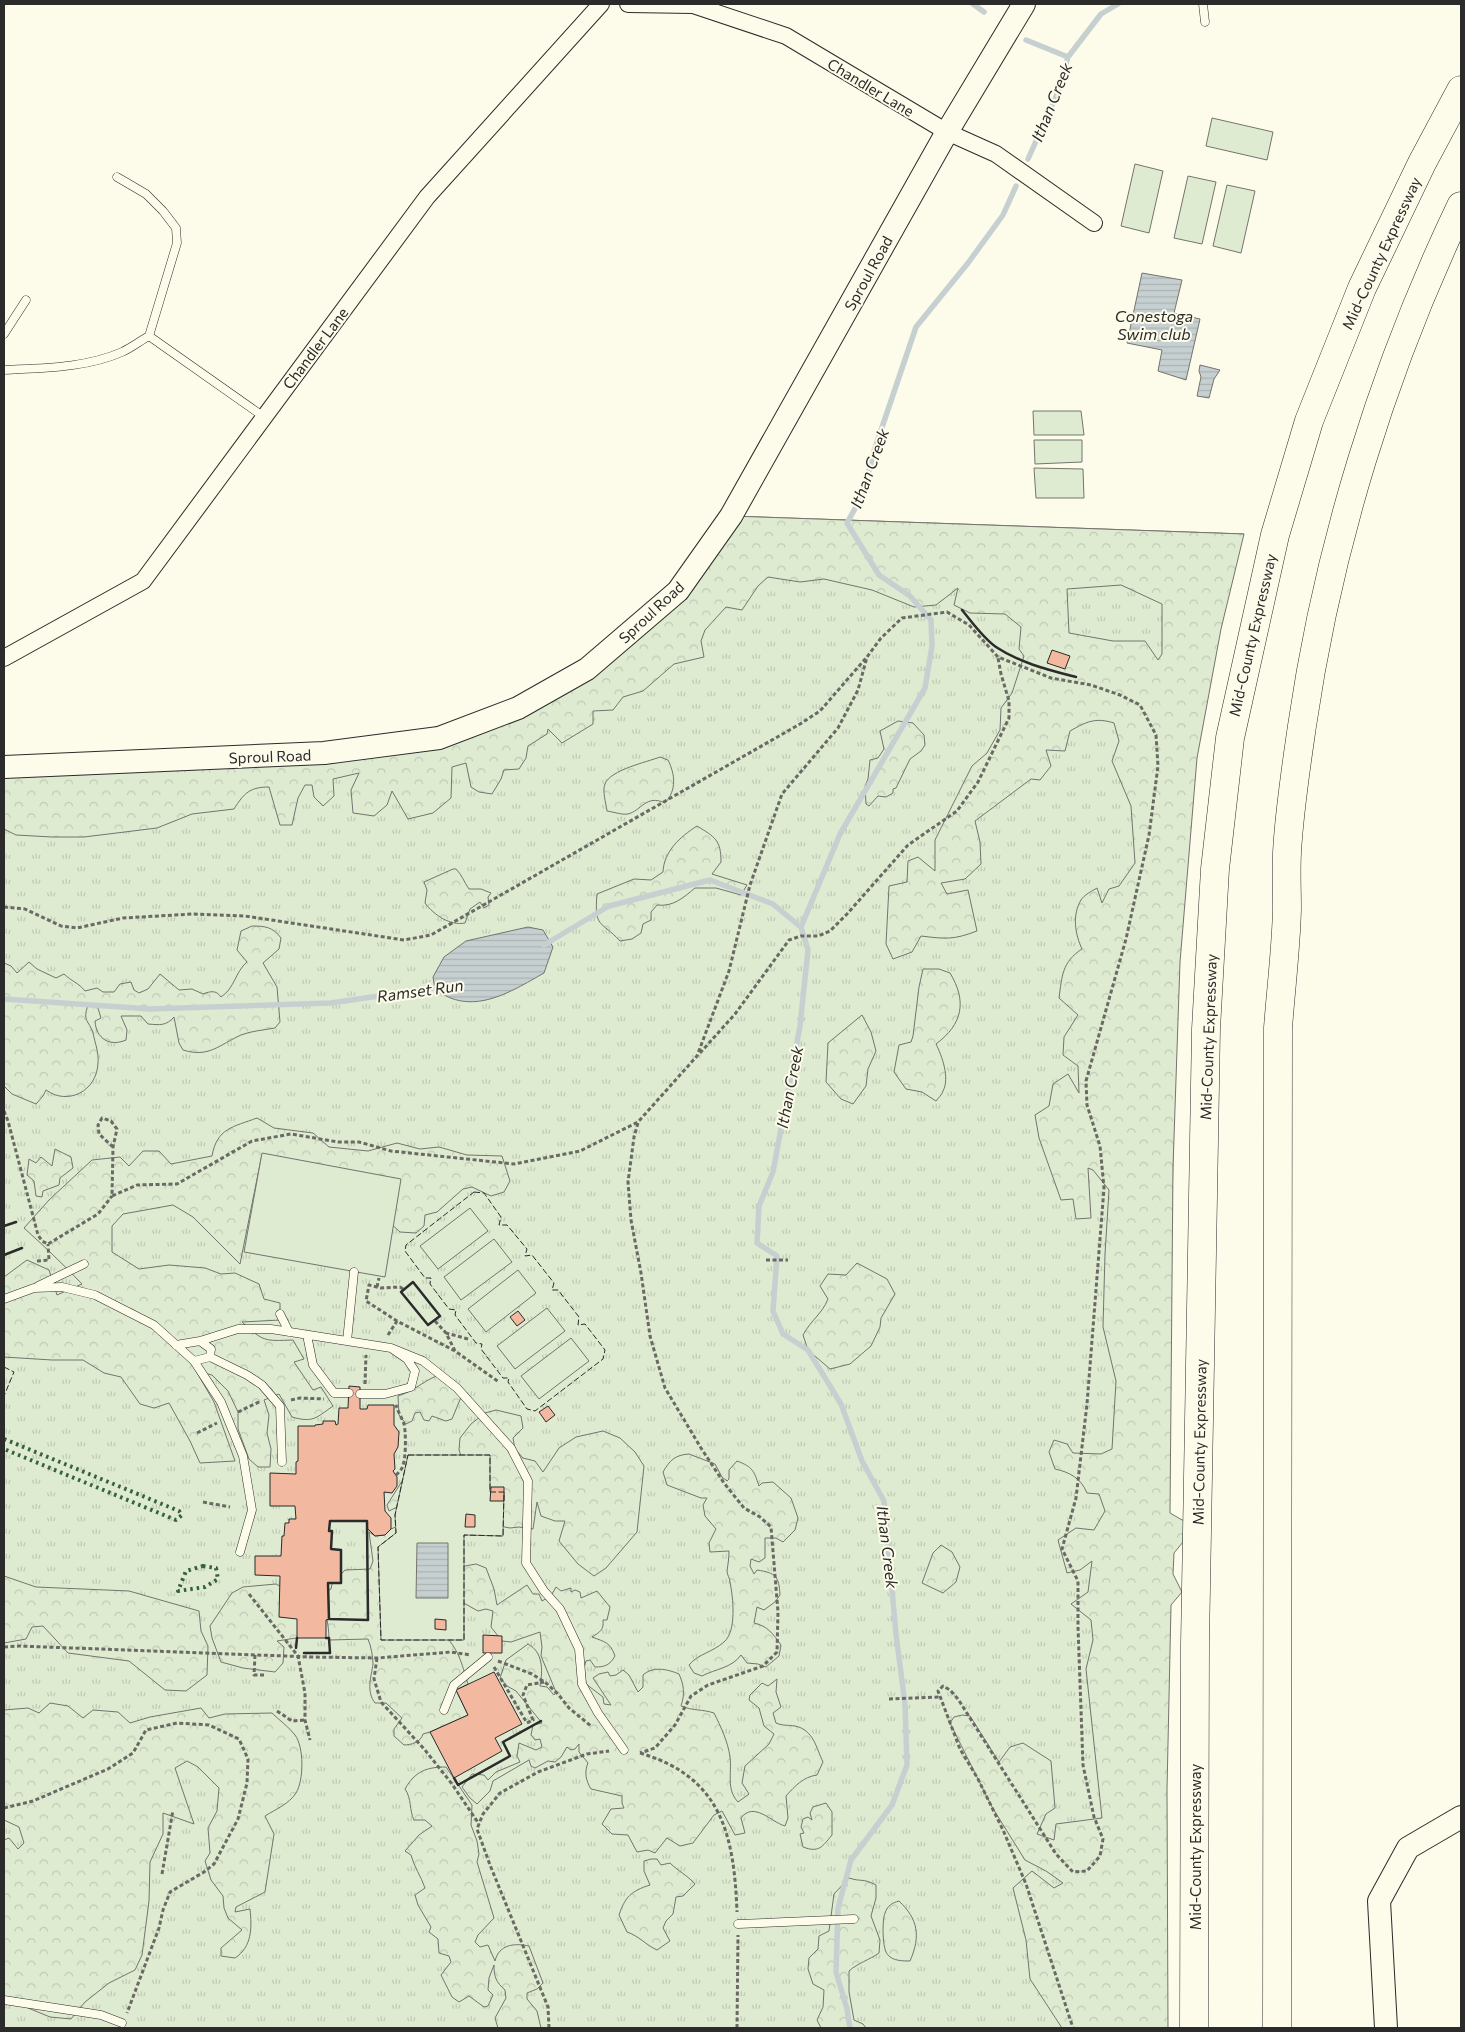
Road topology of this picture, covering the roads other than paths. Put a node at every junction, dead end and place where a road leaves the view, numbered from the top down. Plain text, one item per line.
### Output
1 (601, 4) edge
2 (628, 4) edge
3 (1024, 4) edge
4 (1204, 4) edge
5 (1204, 22) dead end
6 (1461, 90) edge
7 (947, 132) junction
8 (117, 177) dead end
9 (1461, 206) edge
10 (1094, 223) dead end
11 (26, 300) dead end
12 (4, 334) edge
13 (149, 336) junction
14 (4, 370) edge
15 (264, 417) junction
16 (4, 658) edge
17 (4, 767) edge
18 (84, 1264) dead end
19 (354, 1272) dead end
20 (34, 1288) junction
21 (4, 1299) edge
22 (280, 1314) dead end
23 (289, 1332) junction
24 (307, 1335) junction
25 (200, 1341) junction
26 (347, 1341) junction
27 (176, 1345) junction
28 (391, 1348) junction
29 (210, 1357) junction
30 (194, 1361) junction
31 (348, 1394) dead end
32 (363, 1394) road end
33 (282, 1462) dead end
34 (240, 1552) dead end
35 (488, 1657) road end
36 (444, 1710) dead end
37 (624, 1750) road end
38 (1461, 1817) edge
39 (852, 1919) dead end
40 (738, 1924) dead end
41 (4, 2000) edge
42 (122, 2023) road end
43 (1194, 2028) edge
44 (1277, 2028) edge
45 (1386, 2028) edge

1 - 15 street, Chandler Lane
2 - 7 street, Chandler Lane
3 - 7 main road, Sproul Road
4 - 5 lane
6 - 43 highway, Mid-County Expressway
7 - 10 street, Chandler Lane
7 - 17 main road, Sproul Road
8 - 13 lane
9 - 44 highway
11 - 12 lane
13 - 14 lane
13 - 15 lane
15 - 16 street, Chandler Lane
18 - 20 lane
19 - 26 lane
20 - 21 lane
20 - 27 lane
22 - 23 lane
23 - 24 lane
23 - 25 lane
24 - 26 lane
24 - 31 lane
25 - 27 lane
25 - 29 lane
26 - 28 lane
27 - 30 lane
28 - 32 lane
28 - 37 lane
29 - 30 lane
29 - 33 lane
30 - 34 lane
35 - 36 lane
38 - 45 main road
39 - 40 lane
41 - 42 lane

